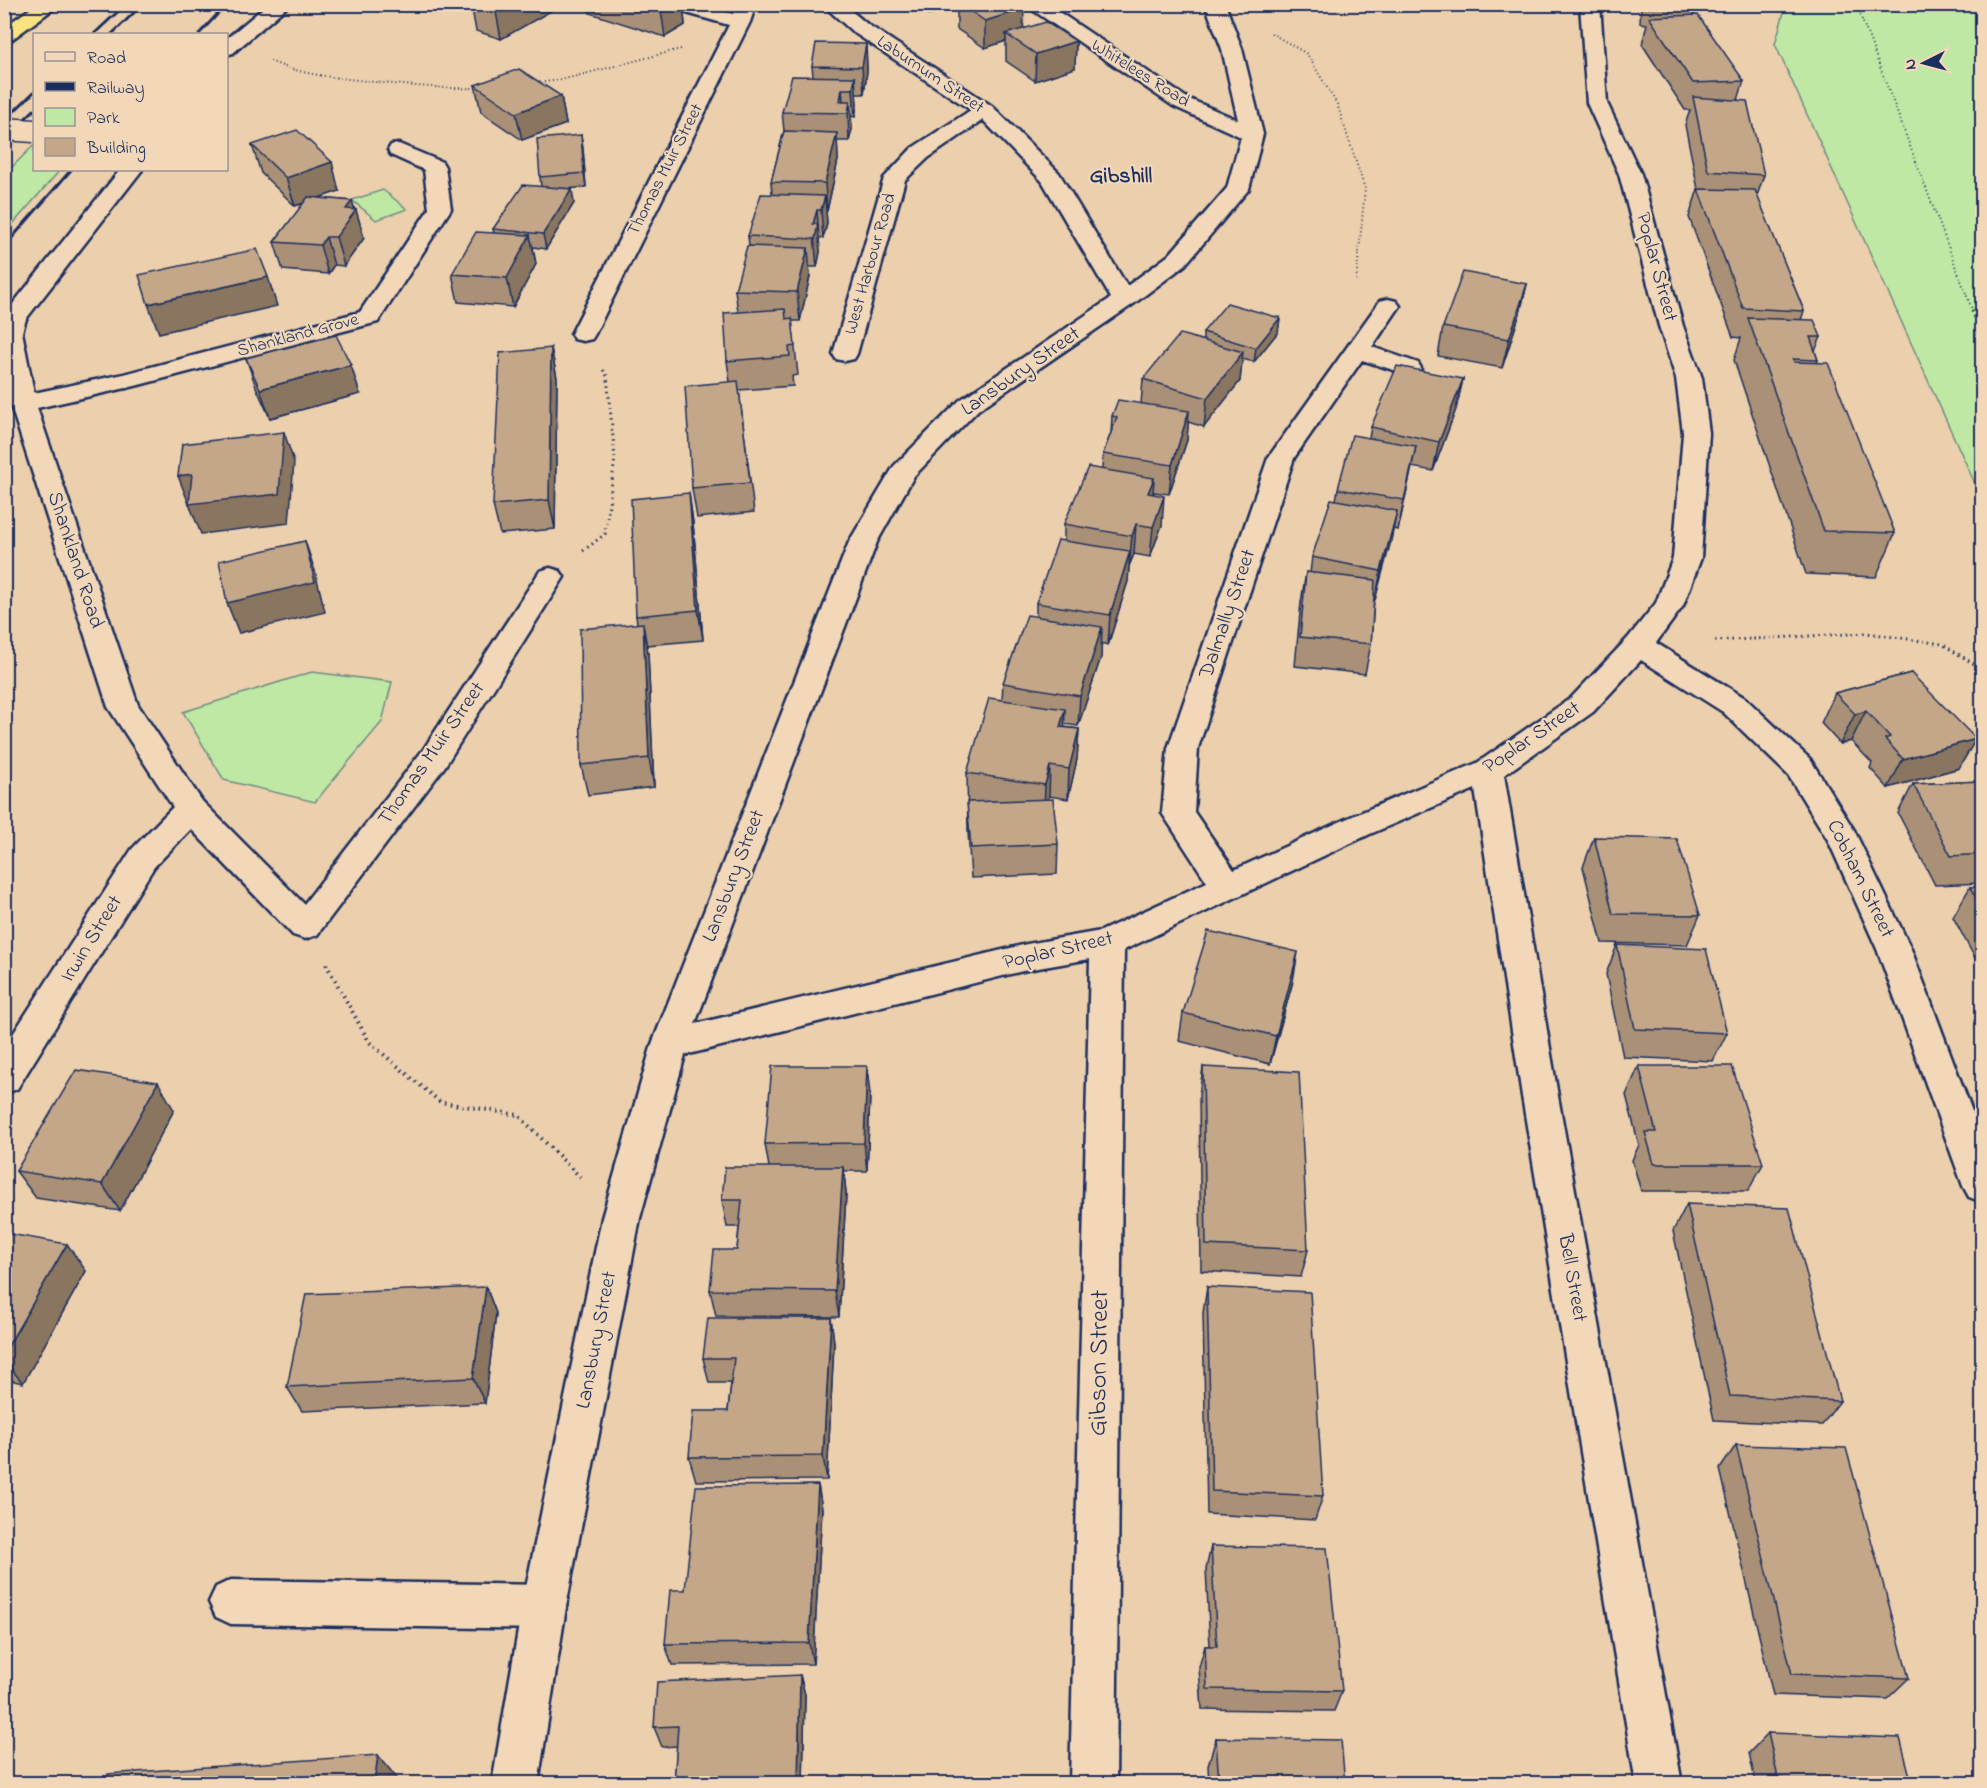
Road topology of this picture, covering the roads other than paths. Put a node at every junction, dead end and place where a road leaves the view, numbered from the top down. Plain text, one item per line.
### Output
1 (51, 4) edge
2 (280, 4) edge
3 (676, 4) edge
4 (831, 4) edge
5 (1033, 4) edge
6 (1590, 4) edge
7 (1217, 12) edge
8 (743, 13) edge
9 (4, 36) edge
10 (229, 45) edge
11 (985, 111) junction
12 (4, 129) edge
13 (33, 131) edge
14 (1252, 134) junction
15 (399, 150) dead end
16 (130, 171) edge
17 (1124, 300) junction
18 (1388, 306) road end
19 (583, 334) road end
20 (8, 346) edge
21 (1357, 350) junction
22 (845, 354) dead end
23 (1409, 368) edge
24 (23, 403) junction
25 (550, 577) road end
26 (1638, 645) junction
27 (1488, 771) junction
28 (191, 809) junction
29 (1228, 887) junction
30 (305, 926) joint
31 (1107, 943) junction
32 (669, 1044) junction
33 (4, 1079) edge
34 (1983, 1186) edge
35 (231, 1602) dead end
36 (544, 1607) junction
37 (515, 1784) edge
38 (1093, 1784) edge
39 (1659, 1784) edge

1 - 9 highway
2 - 10 street
3 - 8 street
4 - 11 street, Laburnum Street
5 - 14 street, Whitelees Road
6 - 26 street, Poplar Street
7 - 14 street
8 - 19 street, Thomas Muir Street
11 - 17 street, Laburnum Street
11 - 22 street, West Harbour Road
12 - 13 street, bridge
14 - 17 street, Lansbury Street
15 - 24 street, Shankland Grove
16 - 20 street, Shankland Road
17 - 32 street, Lansbury Street
18 - 21 street, Dalmally Street
20 - 24 street, Shankland Road
21 - 23 street
21 - 29 street, Dalmally Street
24 - 28 street, Shankland Road
25 - 30 street, Thomas Muir Street
26 - 27 street, Poplar Street
26 - 34 street, Cobham Street
27 - 29 street, Poplar Street
27 - 39 street, Bell Street
28 - 30 street, Shankland Road
28 - 33 street, Irwin Street
29 - 31 street, Poplar Street
31 - 32 street, Poplar Street
31 - 38 street, Gibson Street
32 - 36 street, Lansbury Street
35 - 36 street
36 - 37 street, Lansbury Street

